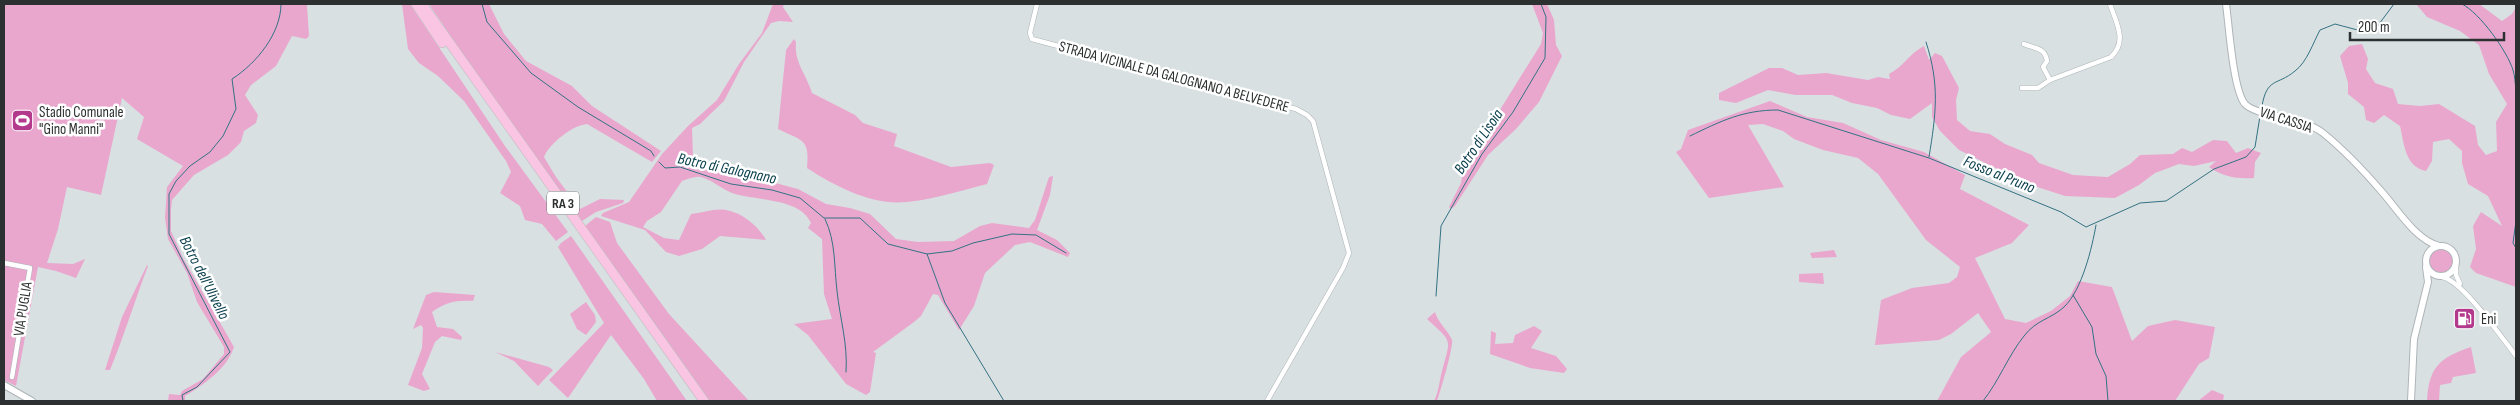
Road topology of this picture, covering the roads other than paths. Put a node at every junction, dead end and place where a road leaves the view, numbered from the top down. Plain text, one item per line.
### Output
1 (416, 4) edge
2 (422, 4) edge
3 (1037, 4) edge
4 (2110, 4) edge
5 (2226, 4) edge
6 (2024, 44) dead end
7 (2050, 80) junction
8 (2022, 88) dead end
9 (2418, 233) junction
10 (2439, 246) junction
11 (2426, 258) junction
12 (4, 263) edge
13 (2456, 265) junction
14 (2426, 267) junction
15 (2441, 277) junction
16 (2463, 290) junction
17 (2425, 294) junction
18 (2516, 356) edge
19 (12, 377) dead end
20 (4, 385) edge
21 (32, 401) edge
22 (697, 401) edge
23 (704, 401) edge
24 (1267, 401) edge
25 (2411, 401) edge

1 - 22 highway, RA 3
2 - 23 highway, RA 3
3 - 24 street, STRADA VICINALE DA GALOGNANO A BELVEDERE
4 - 7 street
5 - 9 main road, VIA CASSIA
6 - 7 street
7 - 8 street
9 - 10 main road, VIA CASSIA
9 - 11 main road, VIA CASSIA
10 - 11 main road
10 - 13 main road, VIA CASSIA
11 - 14 main road, VIA CASSIA
12 - 19 street, VIA PUGLIA
13 - 15 main road, VIA CASSIA
13 - 16 street, VIA CASSIA
14 - 15 main road, VIA CASSIA
14 - 17 main road, VIA CASSIA
15 - 16 street, VIA CASSIA
15 - 17 main road, VIA CASSIA
16 - 18 street, VIA CASSIA
17 - 25 main road, VIA CASSIA
20 - 21 main road

